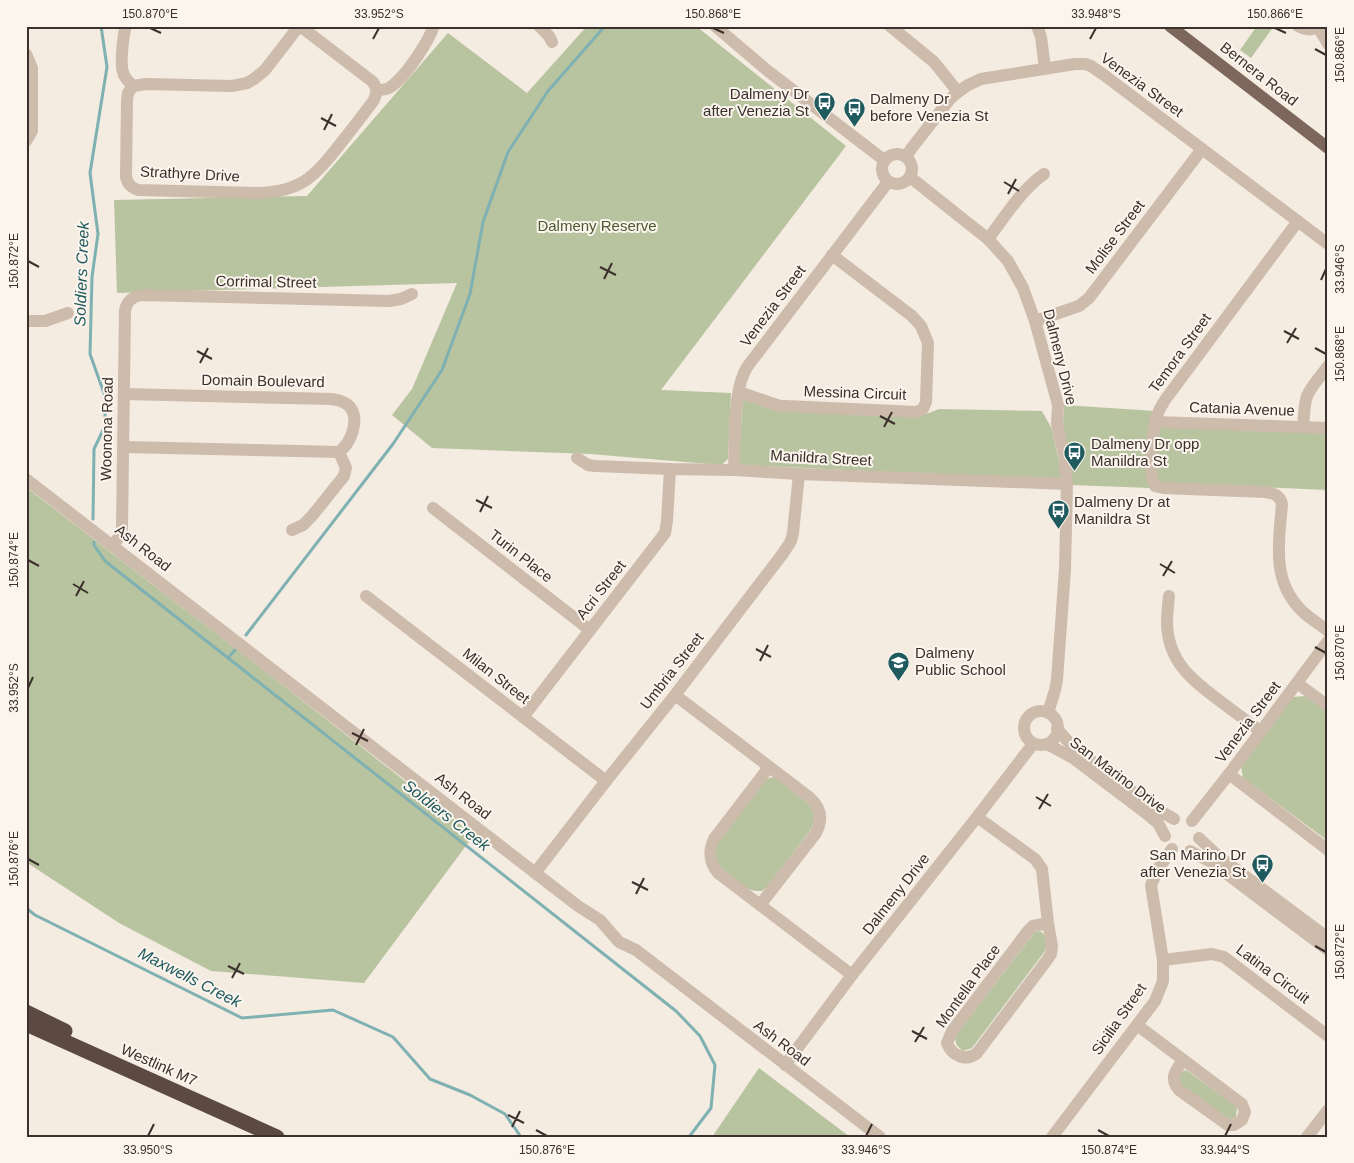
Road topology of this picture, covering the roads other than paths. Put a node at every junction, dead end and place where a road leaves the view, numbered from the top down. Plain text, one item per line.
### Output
1 (126, 26) edge
2 (300, 26) edge
3 (434, 26) edge
4 (539, 26) edge
5 (715, 26) edge
6 (890, 26) edge
7 (1037, 26) edge
8 (1170, 26) edge
9 (1298, 26) edge
10 (1319, 27) edge
11 (730, 31) edge
12 (552, 42) dead end
13 (1328, 44) edge
14 (26, 54) edge
15 (1045, 68) junction
16 (132, 86) junction
17 (377, 90) junction
18 (958, 92) junction
19 (26, 141) edge
20 (1328, 148) edge
21 (1202, 149) junction
22 (906, 157) junction
23 (884, 160) junction
24 (1044, 174) dead end
25 (910, 177) junction
26 (888, 182) junction
27 (1298, 222) junction
28 (988, 239) junction
29 (1328, 244) edge
30 (832, 255) junction
31 (412, 294) dead end
32 (125, 310) joint
33 (68, 313) dead end
34 (26, 321) edge
35 (1035, 321) junction
36 (1328, 366) edge
37 (739, 392) junction
38 (124, 394) junction
39 (1156, 422) junction
40 (1303, 427) junction
41 (1328, 428) edge
42 (124, 446) junction
43 (339, 452) junction
44 (576, 458) dead end
45 (670, 469) junction
46 (734, 470) junction
47 (798, 474) junction
48 (26, 478) edge
49 (1067, 484) junction
50 (433, 508) dead end
51 (292, 530) dead end
52 (113, 545) junction
53 (366, 596) dead end
54 (1169, 596) dead end
55 (590, 630) junction
56 (1328, 631) edge
57 (1328, 641) edge
58 (1297, 683) junction
59 (675, 694) junction
60 (1328, 706) edge
61 (1048, 713) junction
62 (523, 717) junction
63 (1057, 729) junction
64 (1260, 731) junction
65 (1032, 744) junction
66 (1047, 744) junction
67 (769, 767) junction
68 (1229, 774) junction
69 (606, 781) junction
70 (977, 817) junction
71 (1174, 820) junction
72 (1192, 821) junction
73 (1165, 836) junction
74 (1199, 838) junction
75 (1172, 849) junction
76 (1328, 850) edge
77 (1190, 851) junction
78 (536, 873) junction
79 (760, 905) junction
80 (1048, 923) junction
81 (1328, 938) edge
82 (1328, 950) edge
83 (1163, 960) junction
84 (852, 975) junction
85 (26, 1012) edge
86 (26, 1024) edge
87 (1137, 1025) junction
88 (1328, 1036) edge
89 (1183, 1060) junction
90 (785, 1065) junction
91 (1328, 1110) edge
92 (235, 1118) junction
93 (1058, 1135) edge
94 (277, 1137) edge
95 (880, 1137) edge
96 (1307, 1137) edge

1 - 16 street
2 - 16 street
2 - 17 street
3 - 17 street
4 - 12 street
5 - 11 street
6 - 18 street
7 - 15 street
8 - 20 main road, Bernera Road
9 - 10 street
10 - 13 street
11 - 23 street
14 - 19 street
15 - 18 street, Venezia Street
15 - 21 street, Venezia Street
16 - 17 street, Strathyre Drive
18 - 22 street, Venezia Street
21 - 27 street, Venezia Street
21 - 35 street, Molise Street
22 - 23 street
22 - 25 street
23 - 26 street
24 - 28 street
25 - 26 street
25 - 28 street, Dalmeny Drive
26 - 30 street, Venezia Street
27 - 29 street, Venezia Street
27 - 39 street, Temora Street
28 - 35 street, Dalmeny Drive
30 - 37 street, Venezia Street
30 - 37 street, Messina Circuit
31 - 32 street, Corrimal Street
32 - 38 street, Woonona Road
33 - 34 street
35 - 49 street, Dalmeny Drive
36 - 40 street
37 - 46 street, Venezia Street
38 - 42 street, Woonona Road
38 - 43 street, Domain Boulevard
39 - 40 street, Catania Avenue
39 - 56 street, Temora Street
40 - 41 street, Catania Avenue
42 - 43 street
42 - 52 street, Woonona Road
43 - 51 street
44 - 45 street, Manildra Street
45 - 46 street, Manildra Street
45 - 55 street, Acri Street
46 - 47 street, Manildra Street
47 - 49 street, Manildra Street
47 - 59 street, Umbria Street
48 - 52 street, Ash Road
49 - 61 street, Dalmeny Drive
50 - 55 street, Turin Place
52 - 78 street, Ash Road
53 - 62 street, Milan Street
54 - 64 street
55 - 62 street, Acri Street
57 - 58 street, Venezia Street
58 - 60 street
58 - 64 street, Venezia Street
59 - 67 street
59 - 69 street, Umbria Street
61 - 63 street
61 - 65 street
62 - 69 street, Milan Street
63 - 66 street
63 - 71 street, San Marino Drive
64 - 68 street, Venezia Street
65 - 66 street
65 - 70 street, Dalmeny Drive
66 - 73 street, San Marino Drive
67 - 79 street
67 - 79 street
68 - 72 street, Venezia Street
68 - 76 street
69 - 78 street, Umbria Street
70 - 80 street, Montella Place
70 - 84 street, Dalmeny Drive
71 - 72 street
71 - 73 street
72 - 74 street
73 - 75 street
74 - 77 street
74 - 81 street
75 - 77 street
75 - 83 street, Sicilia Street
77 - 82 street
78 - 90 street, Ash Road
79 - 84 street
80 - 80 street, Montella Place
83 - 87 street, Sicilia Street
83 - 88 street, Latina Circuit
84 - 90 street, Dalmeny Drive
85 - 92 highway
86 - 92 highway, Westlink M7
87 - 89 street
87 - 93 street, Sicilia Street
89 - 89 street
90 - 95 street, Ash Road
91 - 96 street
92 - 94 highway, Westlink M7

